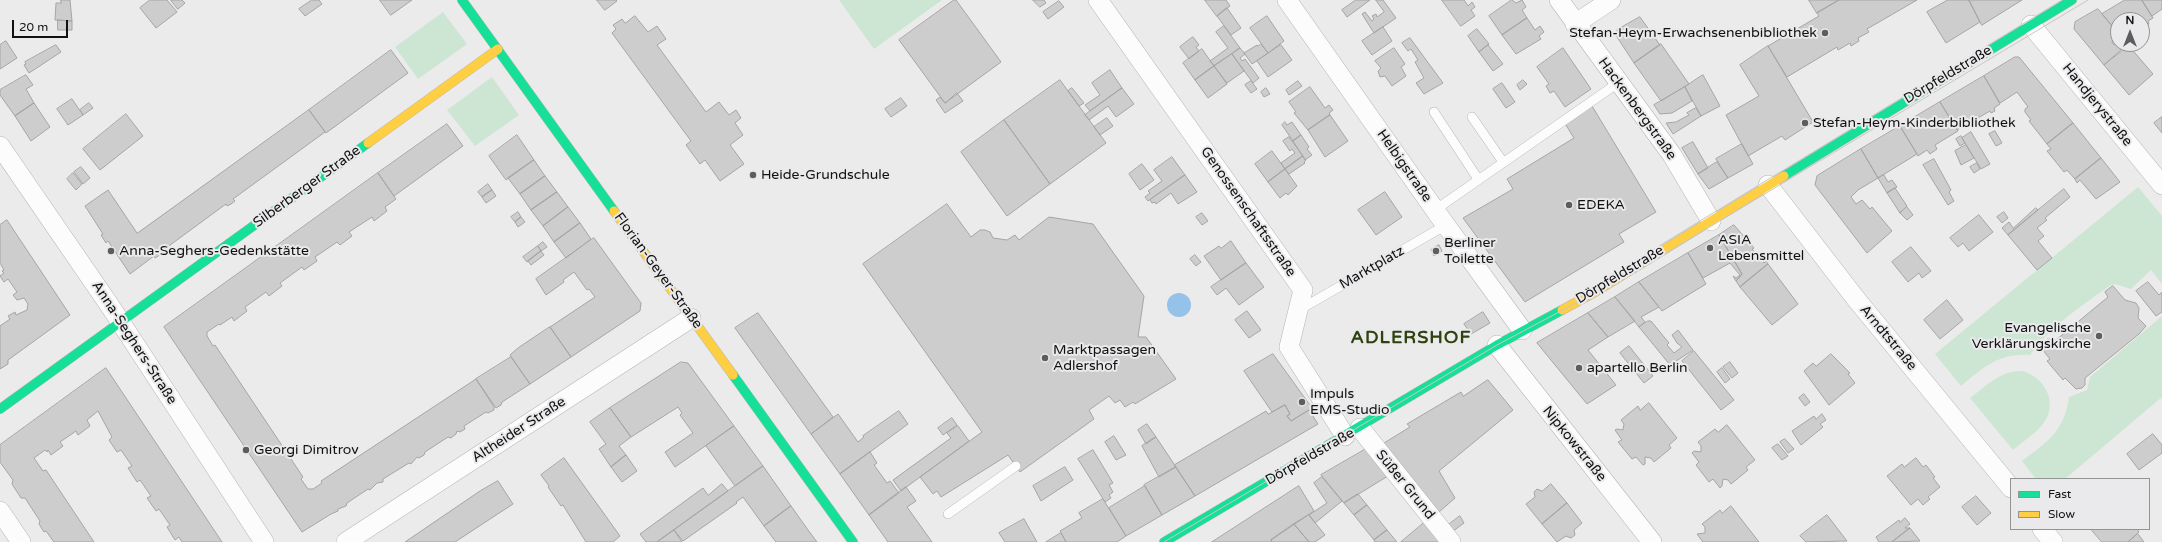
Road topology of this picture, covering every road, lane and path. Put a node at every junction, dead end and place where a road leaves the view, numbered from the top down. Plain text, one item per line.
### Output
1 (462, 0) edge
2 (1098, 0) edge
3 (1286, 0) edge
4 (1559, 0) edge
5 (1611, 0) edge
6 (2072, 0) edge
7 (1575, 24) junction
8 (2031, 25) junction
9 (498, 50) junction
10 (1618, 83) junction
11 (1434, 112) dead end
12 (1472, 117) dead end
13 (0, 146) edge
14 (1503, 162) junction
15 (1478, 179) junction
16 (1768, 185) junction
17 (2162, 185) edge
18 (1435, 210) junction
19 (1711, 220) junction
20 (1446, 226) junction
21 (1299, 310) junction
22 (691, 318) junction
23 (120, 322) junction
24 (1522, 330) junction
25 (1497, 345) junction
26 (0, 409) edge
27 (1352, 432) junction
28 (1016, 466) dead end
29 (2010, 487) edge
30 (0, 511) edge
31 (948, 514) dead end
32 (2043, 530) edge
33 (21, 542) edge
34 (264, 542) edge
35 (346, 542) edge
36 (853, 542) edge
37 (1164, 542) edge
38 (1451, 542) edge
39 (1652, 542) edge
40 (2052, 542) edge

1 - 9 street, Florian-Geyer-Straße
2 - 21 street, Genossenschaftsstraße
3 - 18 street, Helbigstraße
4 - 7 street, Hackenbergstraße
5 - 7 street
6 - 8 street, Dörpfeldstraße
7 - 10 street, Hackenbergstraße
8 - 16 street, Dörpfeldstraße
8 - 17 street, Handjerystraße
9 - 22 street, Florian-Geyer-Straße
9 - 23 street, Silberberger Straße
10 - 14 lane
10 - 19 street, Hackenbergstraße
11 - 15 lane
12 - 14 lane
13 - 23 street, Anna-Seghers-Straße
14 - 15 lane
15 - 18 lane
16 - 19 street, Dörpfeldstraße
16 - 29 street, Arndtstraße
18 - 20 street, Helbigstraße
19 - 24 street, Dörpfeldstraße
20 - 21 lane, Marktplatz
20 - 24 street, Helbigstraße
21 - 27 street, Genossenschaftsstraße
22 - 35 street, Altheider Straße
22 - 36 street, Florian-Geyer-Straße
23 - 26 street, Silberberger Straße
23 - 34 street, Anna-Seghers-Straße
24 - 25 street, Dörpfeldstraße
25 - 27 street, Dörpfeldstraße
25 - 39 street, Nipkowstraße
27 - 37 street, Dörpfeldstraße
27 - 38 street, Süßer Grund
28 - 31 lane
30 - 33 street
32 - 40 street

